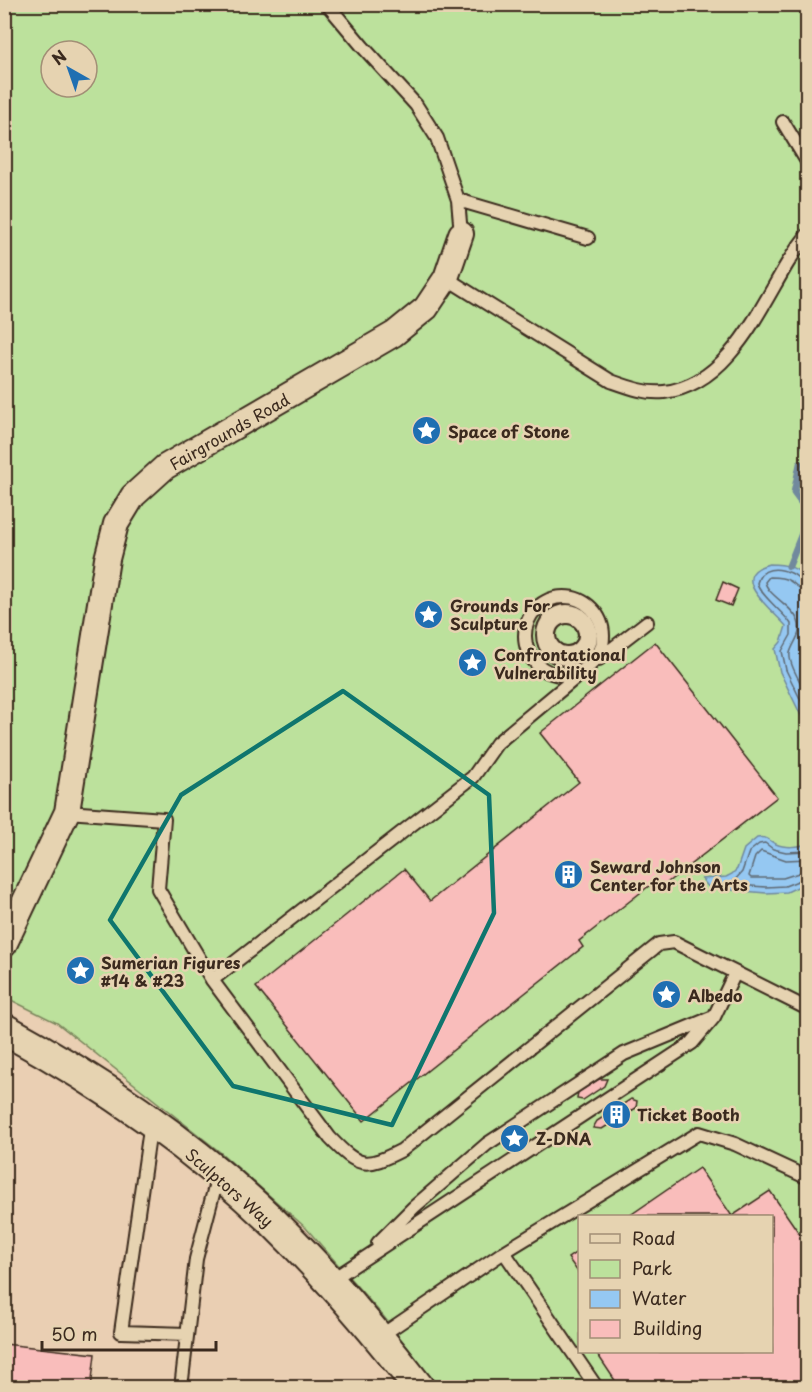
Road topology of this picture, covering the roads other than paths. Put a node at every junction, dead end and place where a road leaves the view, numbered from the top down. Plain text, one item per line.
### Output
1 (327, 4) edge
2 (783, 122) dead end
3 (807, 163) edge
4 (458, 200) junction
5 (461, 234) joint
6 (807, 234) edge
7 (588, 238) dead end
8 (446, 278) junction
9 (647, 622) dead end
10 (587, 661) junction
11 (67, 812) junction
12 (4, 945) edge
13 (735, 973) junction
14 (212, 980) junction
15 (807, 1009) edge
16 (714, 1017) junction
17 (4, 1029) edge
18 (151, 1122) junction
19 (218, 1176) junction
20 (807, 1178) edge
21 (504, 1252) junction
22 (361, 1261) junction
23 (330, 1281) junction
24 (187, 1334) junction
25 (379, 1337) junction
26 (181, 1388) edge
27 (419, 1388) edge
28 (597, 1388) edge

1 - 4 lane, Fairgrounds Road
2 - 3 lane
4 - 5 lane, Fairgrounds Road
4 - 7 lane
5 - 8 street, Fairgrounds Road
6 - 8 lane
8 - 11 street, Fairgrounds Road
9 - 10 lane
10 - 10 lane
10 - 14 lane
11 - 12 street, Fairgrounds Road
11 - 14 lane
13 - 14 lane
13 - 15 lane
13 - 16 lane
16 - 22 lane
16 - 22 lane
17 - 18 street, Sculptors Way
18 - 19 street, Sculptors Way
18 - 24 lane
19 - 23 street, Sculptors Way
19 - 24 lane
20 - 21 lane
21 - 25 lane
21 - 28 lane
22 - 23 lane
23 - 25 street, Sculptors Way
24 - 26 lane
25 - 27 street, Sculptors Way

